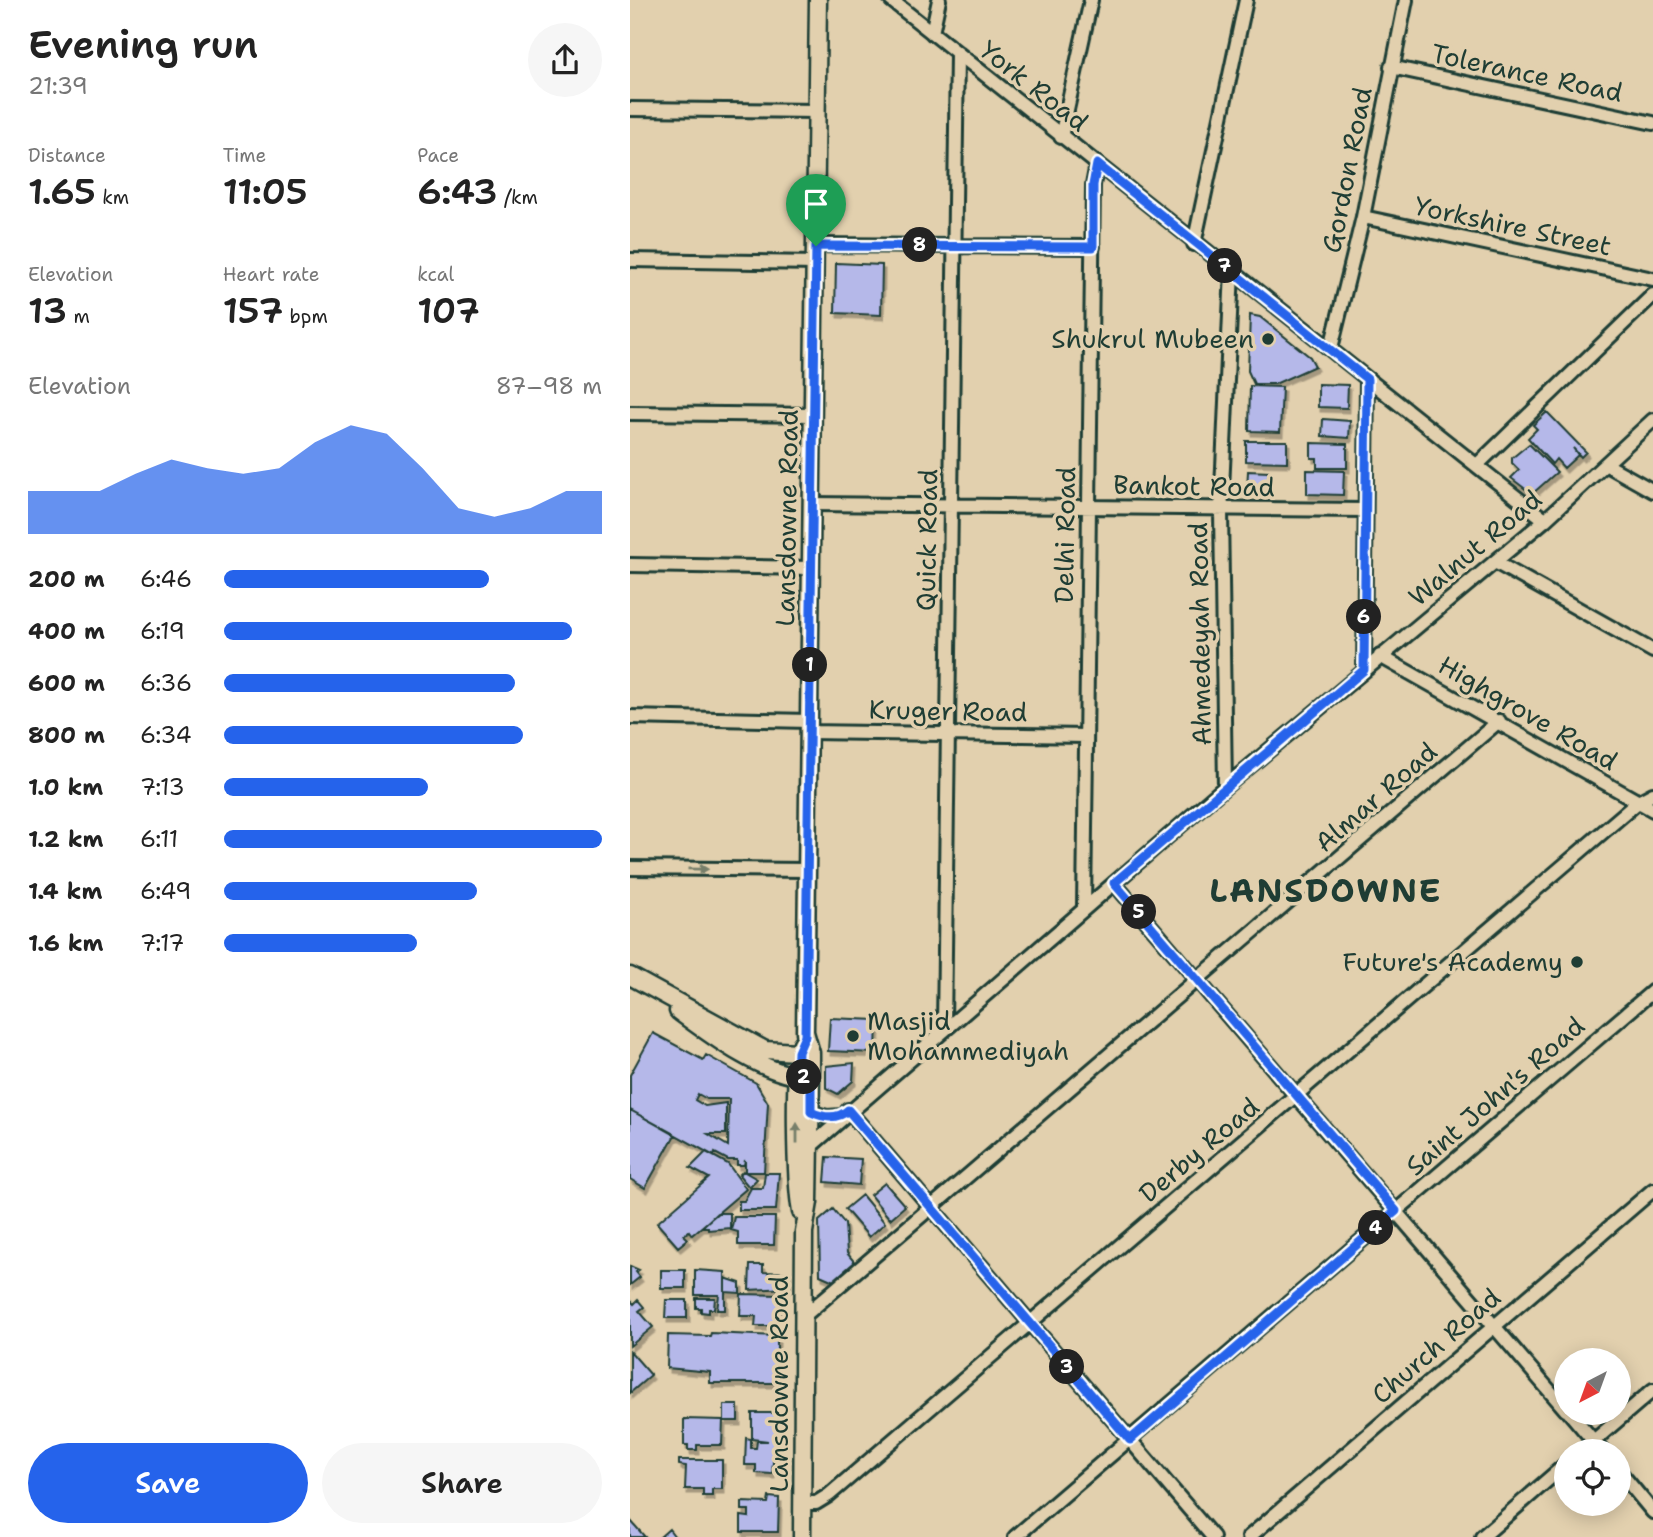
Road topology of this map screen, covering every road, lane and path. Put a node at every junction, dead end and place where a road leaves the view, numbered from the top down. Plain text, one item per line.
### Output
1 (818, 0) edge
2 (891, 0) edge
3 (939, 0) edge
4 (1091, 0) edge
5 (1246, 0) edge
6 (1406, 0) edge
7 (932, 33) junction
8 (957, 54) junction
9 (1391, 67) junction
10 (630, 109) edge
11 (817, 111) junction
12 (1653, 123) edge
13 (1060, 137) junction
14 (1097, 164) junction
15 (1363, 217) junction
16 (1194, 244) junction
17 (954, 245) junction
18 (816, 246) junction
19 (1093, 247) junction
20 (630, 260) edge
21 (816, 263) junction
22 (1232, 271) junction
23 (1653, 279) edge
24 (1653, 295) edge
25 (1331, 348) junction
26 (1367, 379) junction
27 (630, 413) edge
28 (813, 415) junction
29 (1653, 420) edge
30 (1477, 465) junction
31 (1607, 465) junction
32 (1653, 491) edge
33 (812, 504) junction
34 (950, 505) junction
35 (1088, 506) junction
36 (1364, 510) junction
37 (1221, 511) junction
38 (1545, 520) junction
39 (1494, 562) junction
40 (630, 565) edge
41 (811, 568) junction
42 (1653, 651) edge
43 (1380, 656) junction
44 (1364, 670) junction
45 (630, 717) edge
46 (1499, 721) junction
47 (809, 726) junction
48 (947, 734) junction
49 (1086, 736) junction
50 (1225, 787) junction
51 (1653, 794) edge
52 (1638, 802) junction
53 (1653, 810) edge
54 (630, 868) edge
55 (807, 870) junction
56 (1114, 883) junction
57 (1084, 908) junction
58 (630, 976) edge
59 (1198, 981) junction
60 (653, 988) junction
61 (1653, 990) edge
62 (944, 1027) junction
63 (805, 1052) junction
64 (804, 1077) junction
65 (1297, 1096) junction
66 (811, 1112) junction
67 (846, 1113) junction
68 (811, 1146) junction
69 (1653, 1190) edge
70 (932, 1209) junction
71 (1396, 1211) junction
72 (804, 1232) junction
73 (804, 1316) junction
74 (1030, 1324) junction
75 (1494, 1326) junction
76 (1653, 1390) edge
77 (1554, 1396) edge
78 (1579, 1425) edge
79 (1591, 1439) edge
80 (1604, 1439) edge
81 (1130, 1440) junction
82 (1554, 1474) edge
83 (1631, 1485) edge
84 (802, 1503) junction
85 (1653, 1511) edge
86 (802, 1537) edge
87 (1015, 1537) edge
88 (1213, 1537) edge
89 (1250, 1537) edge
90 (1482, 1537) edge

1 - 11 street, Lansdowne Road
2 - 7 street, York Road
3 - 7 street
4 - 13 street
5 - 16 street
6 - 9 street, Gordon Road
7 - 8 street, York Road
8 - 13 street, York Road
8 - 17 street, Quick Road
9 - 12 street, Tolerance Road
9 - 15 street, Gordon Road
10 - 11 street
11 - 18 street, Lansdowne Road
13 - 14 street, York Road
14 - 16 street, York Road
14 - 19 street, Delhi Road
15 - 23 street, Yorkshire Street
15 - 25 street, Gordon Road
16 - 22 street, York Road
17 - 18 street
17 - 19 street
17 - 34 street, Quick Road
18 - 21 street, Lansdowne Road
19 - 35 street, Delhi Road
20 - 21 street
21 - 28 street, Lansdowne Road
22 - 25 street, York Road
22 - 37 street, Ahmedeyah Road
24 - 30 street
25 - 26 street, York Road
26 - 30 street, York Road
26 - 36 street
27 - 28 street
28 - 33 street, Lansdowne Road
29 - 31 street, Walnut Road
30 - 38 street, York Road
31 - 32 street
31 - 38 street, Walnut Road
33 - 34 street, Bankot Road
33 - 41 street, Lansdowne Road
34 - 35 street, Bankot Road
34 - 48 street, Quick Road
35 - 37 street, Bankot Road
35 - 49 street, Delhi Road
36 - 37 street, Bankot Road
36 - 44 street
37 - 50 street, Ahmedeyah Road
38 - 39 street, Walnut Road
39 - 42 street
39 - 43 street, Walnut Road
40 - 41 street
41 - 47 street, Lansdowne Road
43 - 44 street, Walnut Road
43 - 46 street, Highgrove Road
44 - 50 street, Walnut Road
45 - 47 street, Kruger Road
46 - 52 street, Highgrove Road
46 - 59 street, Almar Road
47 - 48 street, Kruger Road
47 - 55 street, Lansdowne Road
48 - 49 street, Kruger Road
48 - 62 street, Quick Road
49 - 57 street, Delhi Road
50 - 56 street, Walnut Road
51 - 52 street, Derby Road
52 - 53 street, Highgrove Road
52 - 65 street, Derby Road
54 -> 55 street
55 - 63 street, Lansdowne Road
56 - 57 street, Walnut Road
56 - 59 street
57 - 62 street, Walnut Road
58 - 60 street
59 - 65 street
59 - 70 street, Almar Road
60 - 63 street
60 - 64 street
61 - 71 street, Saint John's Road
62 - 67 street, Walnut Road
63 - 64 street, Lansdowne Road
64 - 66 street, Lansdowne Road
72 -> 64 street, Lansdowne Road
65 - 71 street
65 - 74 street, Derby Road
66 - 67 street
66 - 68 street, Lansdowne Road
67 - 68 street, Walnut Road
67 - 70 street
68 - 72 street, Lansdowne Road
69 - 75 street, Church Road
70 - 73 street, Almar Road
70 - 74 street
71 - 75 street
71 - 81 street, Saint John's Road
72 - 73 street, Lansdowne Road
73 - 84 street, Lansdowne Road
74 - 81 street
74 - 84 street, Derby Road
75 - 77 street
75 - 89 street, Church Road
76 - 80 street
78 - 79 street
81 - 87 street, Saint John's Road
81 - 88 street
82 - 90 street
83 - 85 street
84 - 86 street, Lansdowne Road

